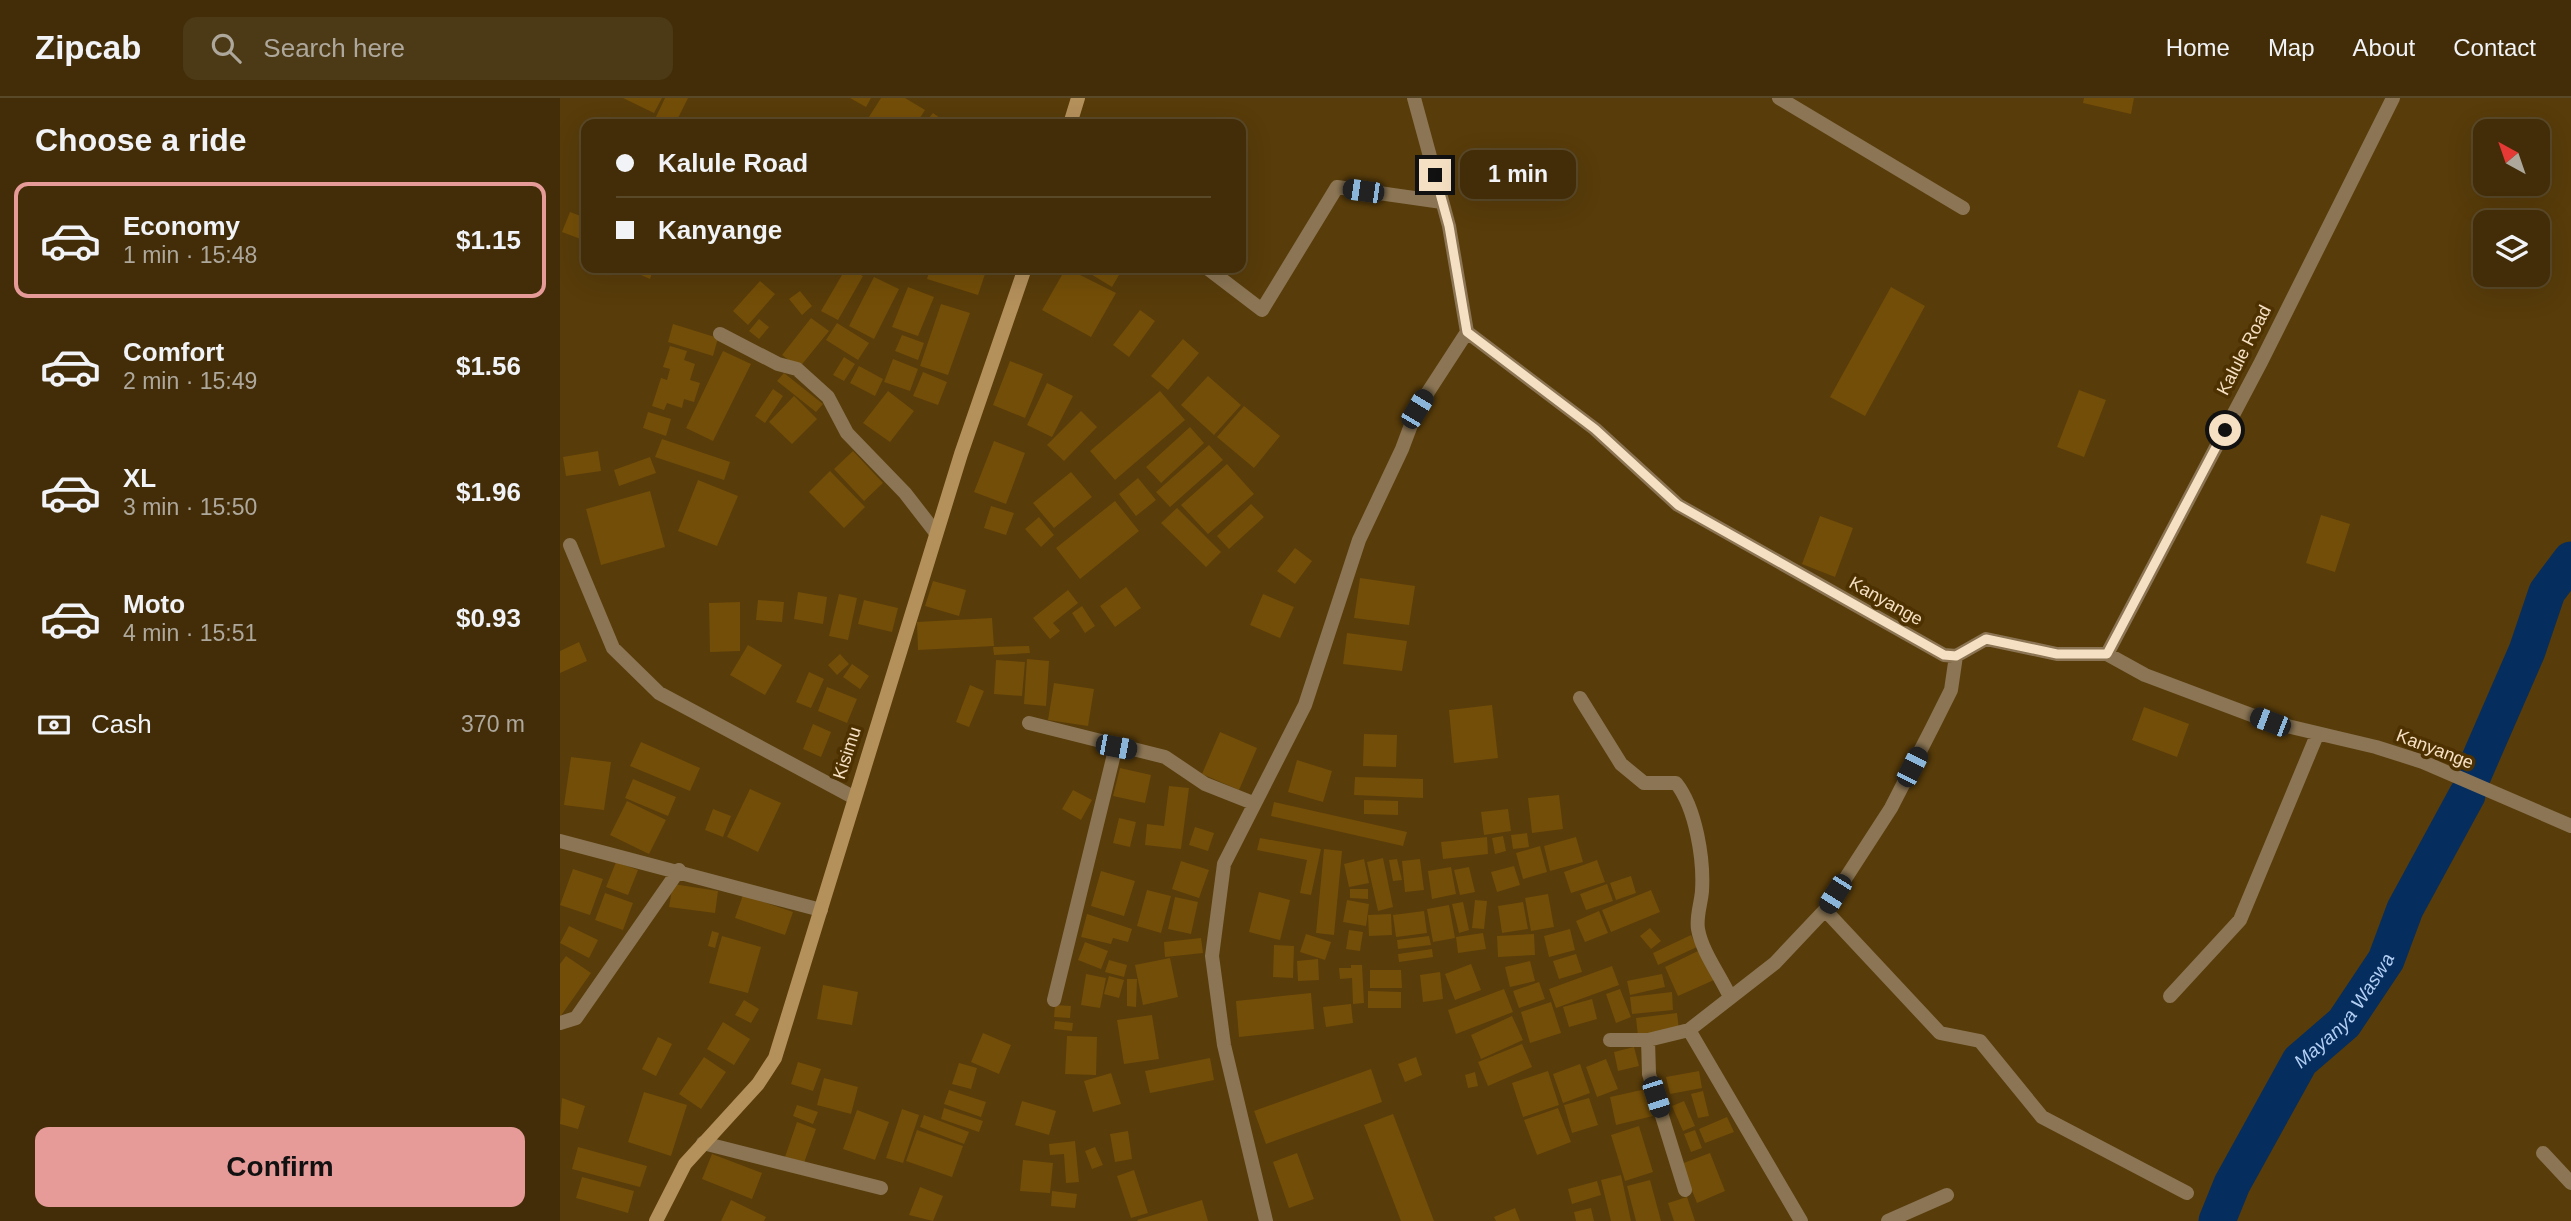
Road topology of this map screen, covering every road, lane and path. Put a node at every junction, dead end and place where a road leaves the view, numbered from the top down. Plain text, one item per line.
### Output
1 (1078, 98) edge
2 (1414, 98) edge
3 (1779, 98) edge
4 (2393, 98) edge
5 (1072, 119) edge
6 (1442, 202) junction
7 (1963, 208) dead end
8 (1023, 273) edge
9 (1214, 273) edge
10 (1467, 332) junction
11 (720, 334) dead end
12 (936, 533) junction
13 (570, 545) dead end
14 (2107, 654) junction
15 (1956, 656) junction
16 (1580, 698) dead end
17 (1029, 723) dead end
18 (2317, 735) junction
19 (1116, 747) junction
20 (853, 797) junction
21 (1253, 803) junction
22 (2571, 826) edge
23 (560, 841) edge
24 (679, 870) junction
25 (821, 910) junction
26 (1825, 910) junction
27 (2170, 996) dead end
28 (1731, 997) junction
29 (1054, 1000) dead end
30 (560, 1023) edge
31 (1689, 1030) junction
32 (1610, 1040) dead end
33 (1648, 1040) junction
34 (703, 1143) junction
35 (2543, 1153) dead end
36 (2571, 1183) edge
37 (881, 1188) dead end
38 (1685, 1190) dead end
39 (2187, 1193) dead end
40 (1947, 1195) dead end
41 (656, 1221) edge
42 (1266, 1221) edge
43 (1801, 1221) edge
44 (1888, 1221) edge

1 - 5 street
2 - 6 street
3 - 7 street
4 - 14 street, Kalule Road
6 - 9 street
6 - 10 street
8 - 12 street, Kisimu
10 - 15 street, Kanyange
10 - 21 street
11 - 12 street
12 - 20 street, Kisimu
13 - 20 street
14 - 15 street, Kanyange
14 - 18 street, Kanyange
15 - 26 street
16 - 28 street
17 - 19 street
18 - 22 street, Kanyange
18 - 27 street
19 - 21 street
19 - 29 street
20 - 25 street, Kisimu
21 - 42 street
23 - 24 street
24 - 25 street
24 - 30 street
25 - 34 street, Kisimu
26 - 28 street
26 - 39 street
28 - 31 street
31 - 33 street
31 - 43 street
32 - 33 street
33 - 38 street
34 - 37 street
34 - 41 street, Kisimu
35 - 36 street
40 - 44 street

